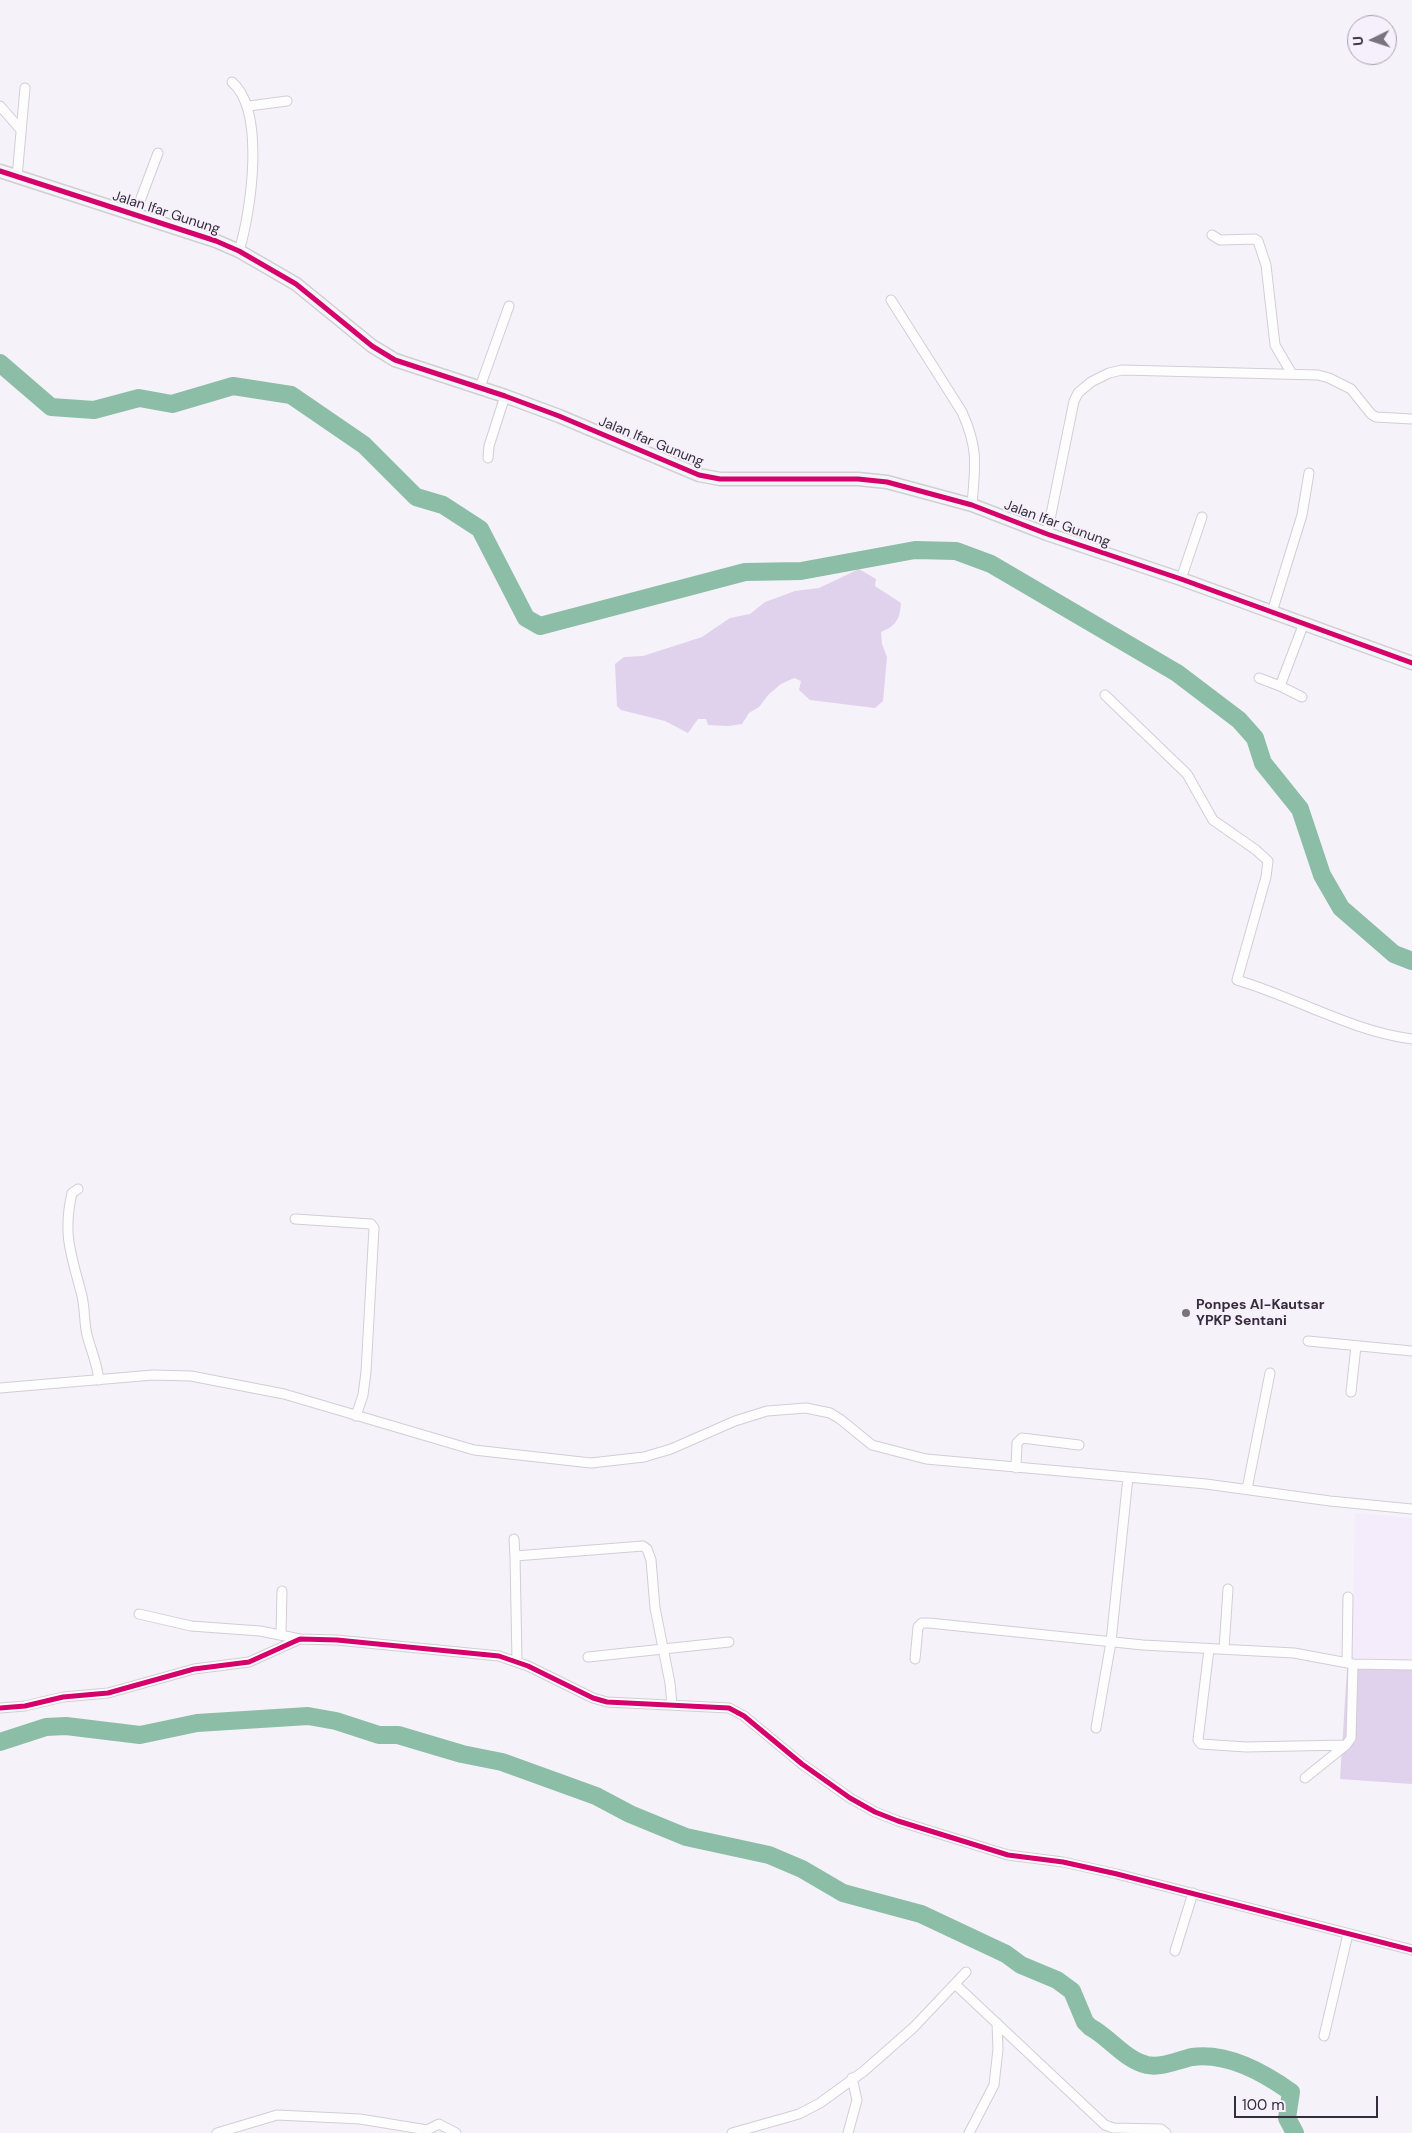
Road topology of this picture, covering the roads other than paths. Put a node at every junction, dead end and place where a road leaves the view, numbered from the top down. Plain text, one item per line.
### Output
1 (232, 82) dead end
2 (25, 88) dead end
3 (287, 101) dead end
4 (0, 106) edge
5 (248, 106) junction
6 (21, 130) junction
7 (158, 153) dead end
8 (0, 171) edge
9 (16, 177) junction
10 (135, 214) junction
11 (1212, 235) dead end
12 (240, 251) junction
13 (892, 300) dead end
14 (509, 306) dead end
15 (1292, 374) junction
16 (480, 387) junction
17 (505, 396) junction
18 (1412, 419) edge
19 (488, 458) dead end
20 (1309, 474) dead end
21 (972, 505) junction
22 (1202, 516) dead end
23 (1047, 534) junction
24 (1181, 579) junction
25 (1272, 612) junction
26 (1304, 623) junction
27 (1412, 663) edge
28 (1258, 678) dead end
29 (1280, 686) junction
30 (1105, 696) dead end
31 (1302, 697) dead end
32 (1412, 1039) edge
33 (78, 1189) dead end
34 (295, 1219) dead end
35 (1308, 1341) dead end
36 (1356, 1346) junction
37 (1412, 1351) edge
38 (1270, 1374) dead end
39 (99, 1380) junction
40 (0, 1388) edge
41 (1351, 1392) dead end
42 (356, 1416) junction
43 (1079, 1445) dead end
44 (1016, 1468) junction
45 (1128, 1478) junction
46 (1247, 1489) junction
47 (1412, 1509) edge
48 (514, 1539) dead end
49 (515, 1556) junction
50 (1228, 1589) dead end
51 (282, 1591) dead end
52 (1348, 1597) dead end
53 (139, 1614) dead end
54 (281, 1634) junction
55 (300, 1640) junction
56 (729, 1642) dead end
57 (1111, 1642) junction
58 (663, 1648) junction
59 (1209, 1649) junction
60 (1224, 1649) junction
61 (588, 1657) dead end
62 (915, 1659) dead end
63 (517, 1661) junction
64 (1350, 1663) junction
65 (1412, 1665) edge
66 (672, 1706) junction
67 (0, 1708) edge
68 (1096, 1728) dead end
69 (1346, 1745) junction
70 (1305, 1778) dead end
71 (1193, 1893) junction
72 (1348, 1934) junction
73 (1412, 1950) edge
74 (1175, 1952) dead end
75 (966, 1972) dead end
76 (956, 1985) junction
77 (997, 2023) junction
78 (1324, 2036) dead end
79 (852, 2078) junction
80 (217, 2133) edge
81 (456, 2133) edge
82 (732, 2133) edge
83 (848, 2133) edge
84 (969, 2133) edge
85 (1166, 2133) edge

1 - 5 street
2 - 6 street
3 - 5 street
4 - 6 street
5 - 12 street
6 - 9 street
7 - 10 street
8 - 9 street, Jalan Ifar Gunung
9 - 10 street, Jalan Ifar Gunung
10 - 12 street, Jalan Ifar Gunung
11 - 15 street
12 - 16 street, Jalan Ifar Gunung
13 - 21 street
14 - 16 street
15 - 18 street
15 - 23 street
16 - 17 street, Jalan Ifar Gunung
17 - 19 street
17 - 21 street, Jalan Ifar Gunung
20 - 25 street
21 - 23 street, Jalan Ifar Gunung
22 - 24 street
23 - 24 street, Jalan Ifar Gunung
24 - 25 street, Jalan Ifar Gunung
25 - 26 street, Jalan Ifar Gunung
26 - 27 street, Jalan Ifar Gunung
26 - 29 street
28 - 29 street
29 - 31 street
30 - 32 street
33 - 39 street
34 - 42 street
35 - 36 street
36 - 37 street
36 - 41 street
38 - 46 street
39 - 40 street
39 - 42 street
42 - 44 street
43 - 44 street
44 - 45 street
45 - 46 street
45 - 57 street
46 - 47 street
48 - 49 street
49 - 58 street
49 - 63 street
50 - 60 street
51 - 54 street
52 - 64 street
53 - 54 street
54 - 55 street
55 - 63 street
55 - 67 street
56 - 58 street
57 - 59 street
57 - 62 street
57 - 68 street
58 - 61 street
58 - 66 street
59 - 60 street
59 - 69 street
60 - 64 street
63 - 66 street
64 - 65 street
64 - 69 street
66 - 71 street
69 - 70 street
71 - 72 street
71 - 74 street
72 - 73 street
72 - 78 street
75 - 76 street
76 - 77 street
76 - 79 street
77 - 84 street
77 - 85 street
79 - 82 street
79 - 83 street
80 - 81 street

